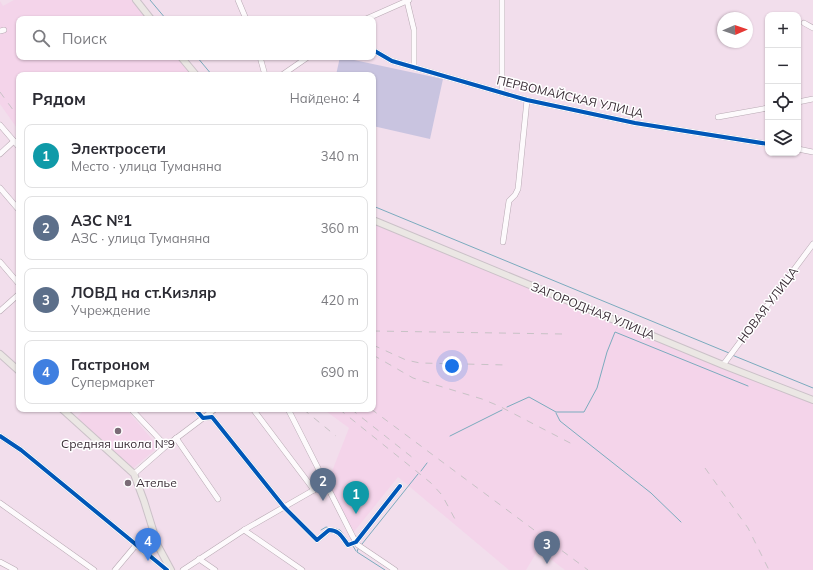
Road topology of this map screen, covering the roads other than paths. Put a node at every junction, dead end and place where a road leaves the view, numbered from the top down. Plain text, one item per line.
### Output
1 (136, 0) edge
2 (238, 0) edge
3 (408, 0) edge
4 (502, 0) edge
5 (149, 16) edge
6 (245, 16) edge
7 (371, 16) edge
8 (804, 22) dead end
9 (813, 28) edge
10 (376, 52) edge
11 (184, 60) edge
12 (261, 60) edge
13 (304, 60) edge
14 (414, 67) junction
15 (194, 72) edge
16 (265, 72) edge
17 (286, 72) edge
18 (502, 93) junction
19 (813, 99) edge
20 (527, 100) junction
21 (801, 101) edge
22 (765, 109) edge
23 (718, 117) dead end
24 (0, 125) edge
25 (14, 142) joint
26 (765, 144) edge
27 (801, 150) edge
28 (813, 152) edge
29 (0, 154) edge
30 (0, 188) edge
31 (16, 207) edge
32 (376, 221) edge
33 (503, 242) dead end
34 (813, 244) edge
35 (0, 262) edge
36 (16, 281) edge
37 (16, 297) edge
38 (0, 311) edge
39 (0, 354) edge
40 (723, 365) junction
41 (16, 368) edge
42 (813, 400) edge
43 (65, 412) edge
44 (134, 412) edge
45 (198, 412) edge
46 (210, 412) edge
47 (255, 412) edge
48 (290, 412) edge
49 (203, 418) junction
50 (0, 436) edge
51 (176, 438) junction
52 (166, 446) junction
53 (134, 474) junction
54 (326, 483) junction
55 (400, 486) dead end
56 (314, 490) junction
57 (218, 499) dead end
58 (0, 503) edge
59 (284, 507) junction
60 (244, 530) junction
61 (356, 542) junction
62 (136, 545) junction
63 (200, 559) junction
64 (0, 562) edge
65 (15, 570) edge
66 (94, 570) edge
67 (115, 570) edge
68 (167, 570) edge
69 (171, 570) edge
70 (183, 570) edge
71 (216, 570) edge
72 (302, 570) edge
73 (396, 570) edge

1 - 5 main road
2 - 6 street
3 - 7 street
3 - 14 street
4 - 18 street
8 - 9 street
10 - 14 street, ПЕРВОМАЙСКАЯ УЛИЦА
11 - 15 main road
12 - 16 street
13 - 17 street
14 - 18 street, ПЕРВОМАЙСКАЯ УЛИЦА
18 - 20 street, ПЕРВОМАЙСКАЯ УЛИЦА
19 - 21 street
20 - 26 street, ПЕРВОМАЙСКАЯ УЛИЦА
20 - 33 street
22 - 23 street
24 - 25 street
25 - 29 street
27 - 28 street
30 - 31 street
32 - 40 main road, ЗАГОРОДНАЯ УЛИЦА
34 - 40 street, НОВАЯ УЛИЦА
35 - 36 street
37 - 38 street
39 - 41 main road
40 - 42 main road, ЗАГОРОДНАЯ УЛИЦА
43 - 53 main road
44 - 52 street
45 - 49 street
46 - 49 street
47 - 56 street
48 - 54 street
49 - 51 street
49 - 59 street
50 - 62 street
51 - 52 street
51 - 57 street
52 - 53 street
53 - 69 main road
54 - 56 street
54 - 61 street
55 - 61 street
56 - 59 street
58 - 66 street
59 - 60 street
59 - 61 street
60 - 63 street
60 - 72 street
61 - 73 street
62 - 67 street
62 - 68 street
63 - 70 street
63 - 71 street
64 - 65 street

